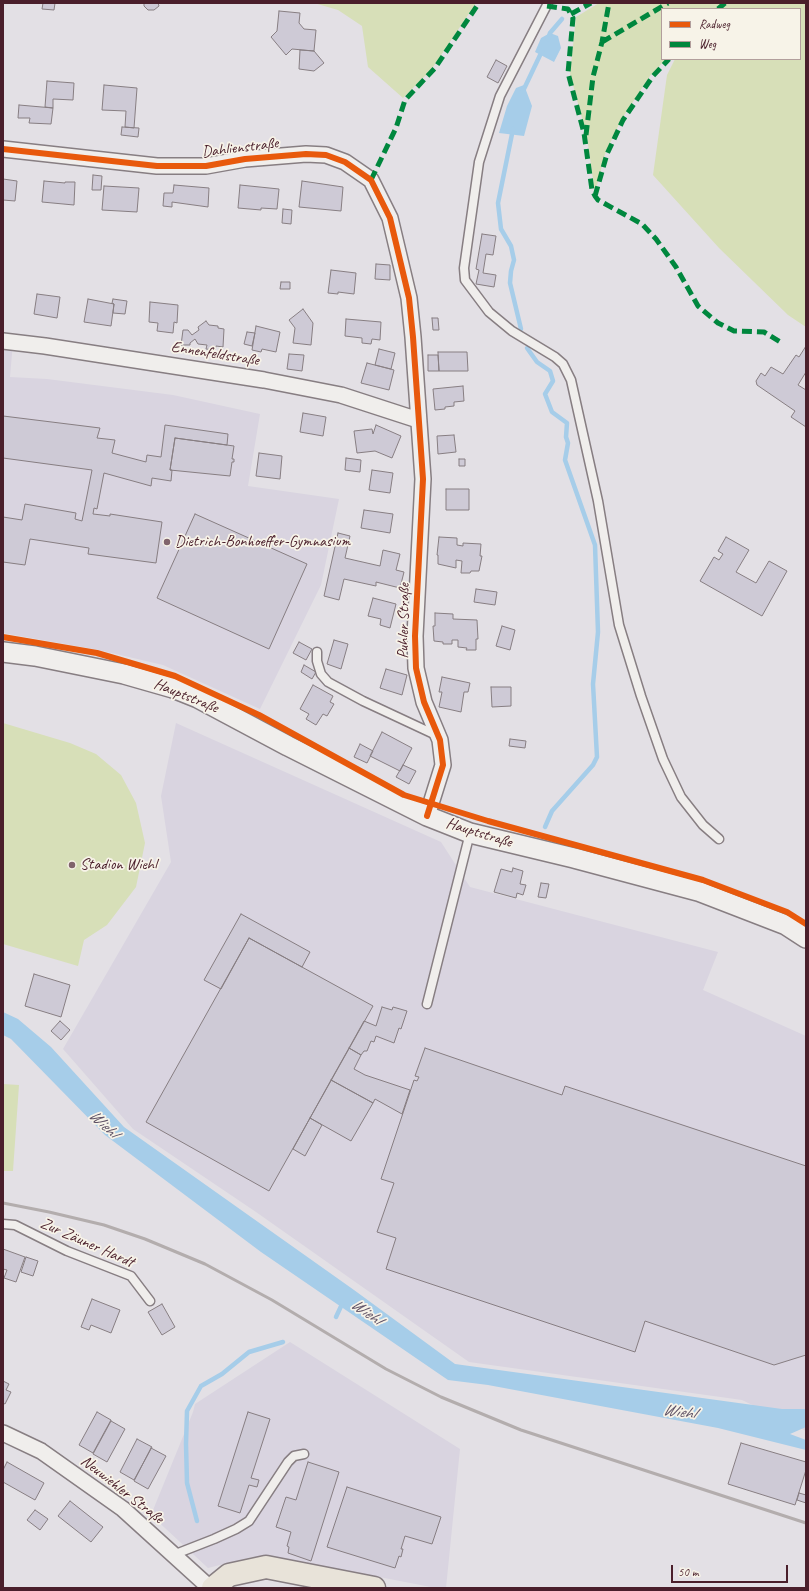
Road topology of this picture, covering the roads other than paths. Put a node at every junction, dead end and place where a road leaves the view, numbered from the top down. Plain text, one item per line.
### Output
1 (548, 3) edge
2 (3, 149) edge
3 (3, 341) edge
4 (418, 420) junction
5 (3, 652) edge
6 (317, 652) dead end
7 (438, 737) junction
8 (427, 816) junction
9 (470, 833) junction
10 (719, 839) dead end
11 (806, 938) edge
12 (427, 1004) dead end
13 (3, 1224) edge
14 (150, 1301) dead end
15 (3, 1433) edge
16 (304, 1454) dead end
17 (173, 1554) junction
18 (210, 1588) edge
19 (213, 1588) edge
20 (374, 1588) edge

1 - 10 lane
2 - 4 street, Dahlienstraße
3 - 4 street, Ennenfeldstraße
4 - 7 street, Puhler Straße
5 - 8 street, Hauptstraße
6 - 7 lane
7 - 8 street, Puhler Straße
8 - 9 street, Hauptstraße
9 - 11 street, Hauptstraße
9 - 12 lane
13 - 14 lane, Zur Zäuner Hardt
15 - 17 street, Neuwiehler Straße
16 - 17 lane
17 - 18 street, Neuwiehler Straße
19 - 20 main road

